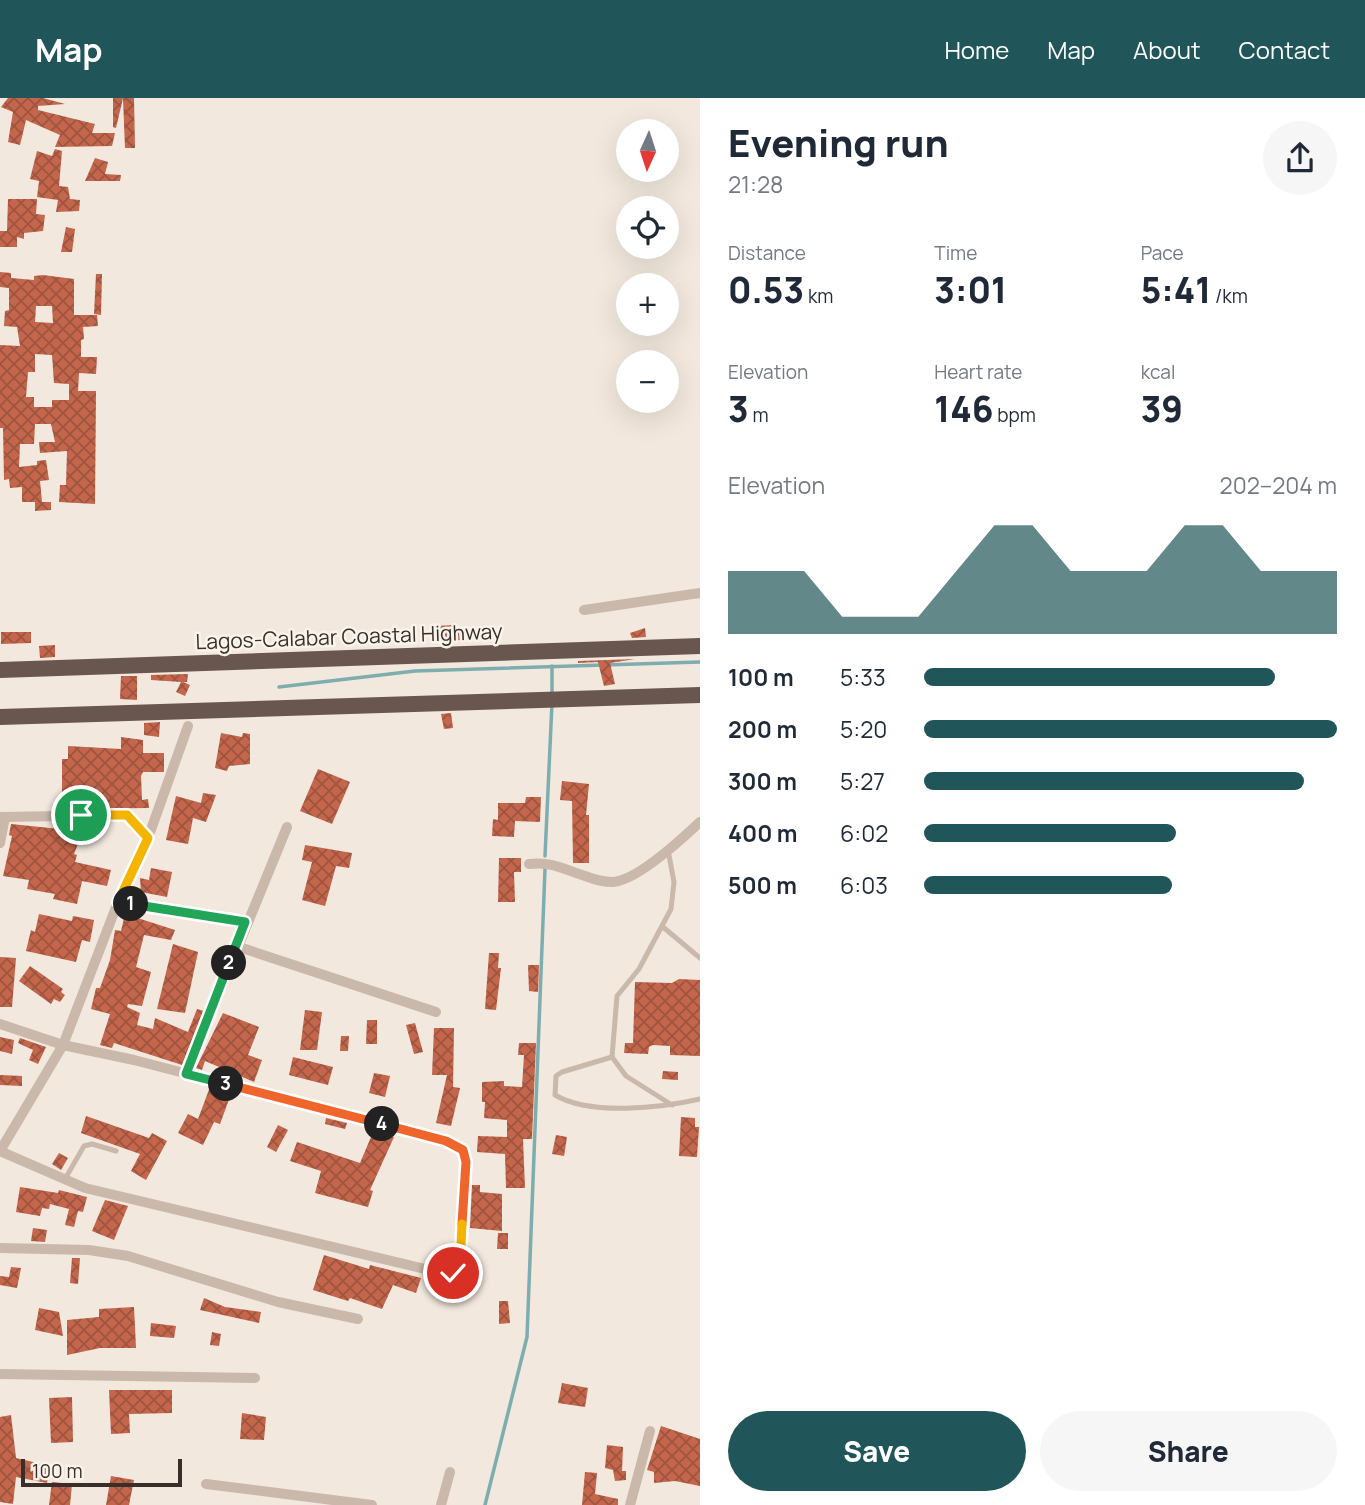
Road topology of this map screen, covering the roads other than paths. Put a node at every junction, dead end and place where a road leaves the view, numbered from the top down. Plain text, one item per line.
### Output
1 (700, 593) edge
2 (584, 610) dead end
3 (700, 646) edge
4 (0, 670) edge
5 (700, 695) edge
6 (0, 717) edge
7 (188, 726) dead end
8 (3, 817) edge
9 (700, 822) edge
10 (287, 827) dead end
11 (148, 838) junction
12 (0, 843) edge
13 (668, 850) junction
14 (528, 864) dead end
15 (118, 902) junction
16 (245, 922) junction
17 (663, 927) junction
18 (236, 946) junction
19 (700, 958) edge
20 (436, 1012) dead end
21 (0, 1024) edge
22 (63, 1045) junction
23 (612, 1057) junction
24 (186, 1074) junction
25 (700, 1098) edge
26 (672, 1105) junction
27 (0, 1151) edge
28 (116, 1151) dead end
29 (64, 1182) junction
30 (0, 1248) edge
31 (358, 1319) dead end
32 (0, 1374) edge
33 (255, 1378) dead end
34 (650, 1431) dead end
35 (450, 1472) dead end
36 (206, 1484) dead end
37 (269, 1492) junction
38 (267, 1505) edge
39 (372, 1505) edge
40 (441, 1505) edge
41 (630, 1505) edge

1 - 2 street
3 - 4 highway, Lagos-Calabar Coastal Highway
5 - 6 highway
7 - 11 street
8 - 11 street
8 - 12 street
9 - 13 street
10 - 16 street
11 - 15 street
13 - 14 street
13 - 17 lane
15 - 16 street
15 - 22 street
16 - 18 street
17 - 19 lane
17 - 23 lane
18 - 20 street
18 - 24 street
21 - 22 street
22 - 24 street
22 - 27 street
23 - 26 lane
23 - 26 lane
24 - 29 street
25 - 26 lane
27 - 29 street
28 - 29 lane
30 - 31 street
32 - 33 street
34 - 41 street
35 - 40 street
36 - 37 street
37 - 38 street
37 - 39 street

